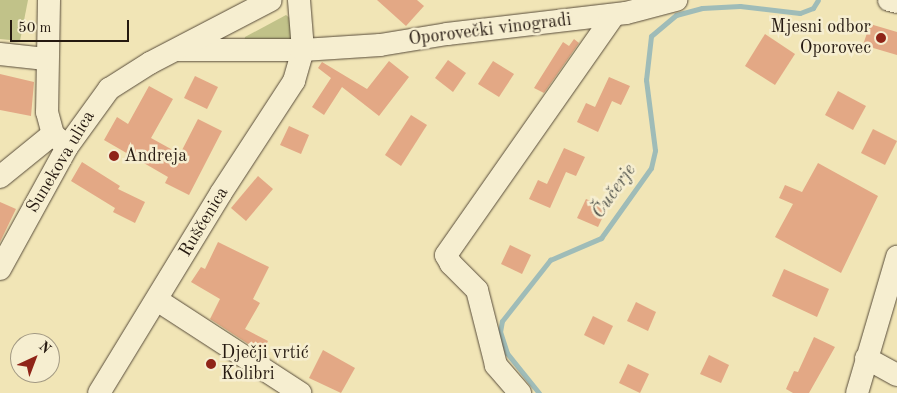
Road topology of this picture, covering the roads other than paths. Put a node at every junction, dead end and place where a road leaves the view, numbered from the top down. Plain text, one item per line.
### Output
1 (49, 0) edge
2 (271, 0) edge
3 (299, 0) edge
4 (676, 0) edge
5 (889, 0) edge
6 (897, 2) edge
7 (614, 15) junction
8 (178, 50) junction
9 (302, 50) junction
10 (0, 54) edge
11 (46, 59) junction
12 (60, 140) junction
13 (0, 177) edge
14 (897, 257) edge
15 (0, 269) edge
16 (157, 300) junction
17 (866, 358) junction
18 (897, 375) edge
19 (100, 393) edge
20 (300, 393) edge
21 (520, 393) edge
22 (857, 393) edge

1 - 11 street
2 - 8 street, Sunekova ulica
3 - 9 street
4 - 7 street, Oporovečki vinogradi
5 - 6 street
7 - 9 street, Oporovečki vinogradi
7 - 21 street
8 - 9 street, Oporovečki vinogradi
8 - 12 street, Sunekova ulica
9 - 16 street, Ruščenica
10 - 11 street
11 - 12 street
12 - 13 street
12 - 15 street, Sunekova ulica
14 - 17 street
16 - 19 street, Ruščenica
16 - 20 street
17 - 18 street
17 - 22 street

